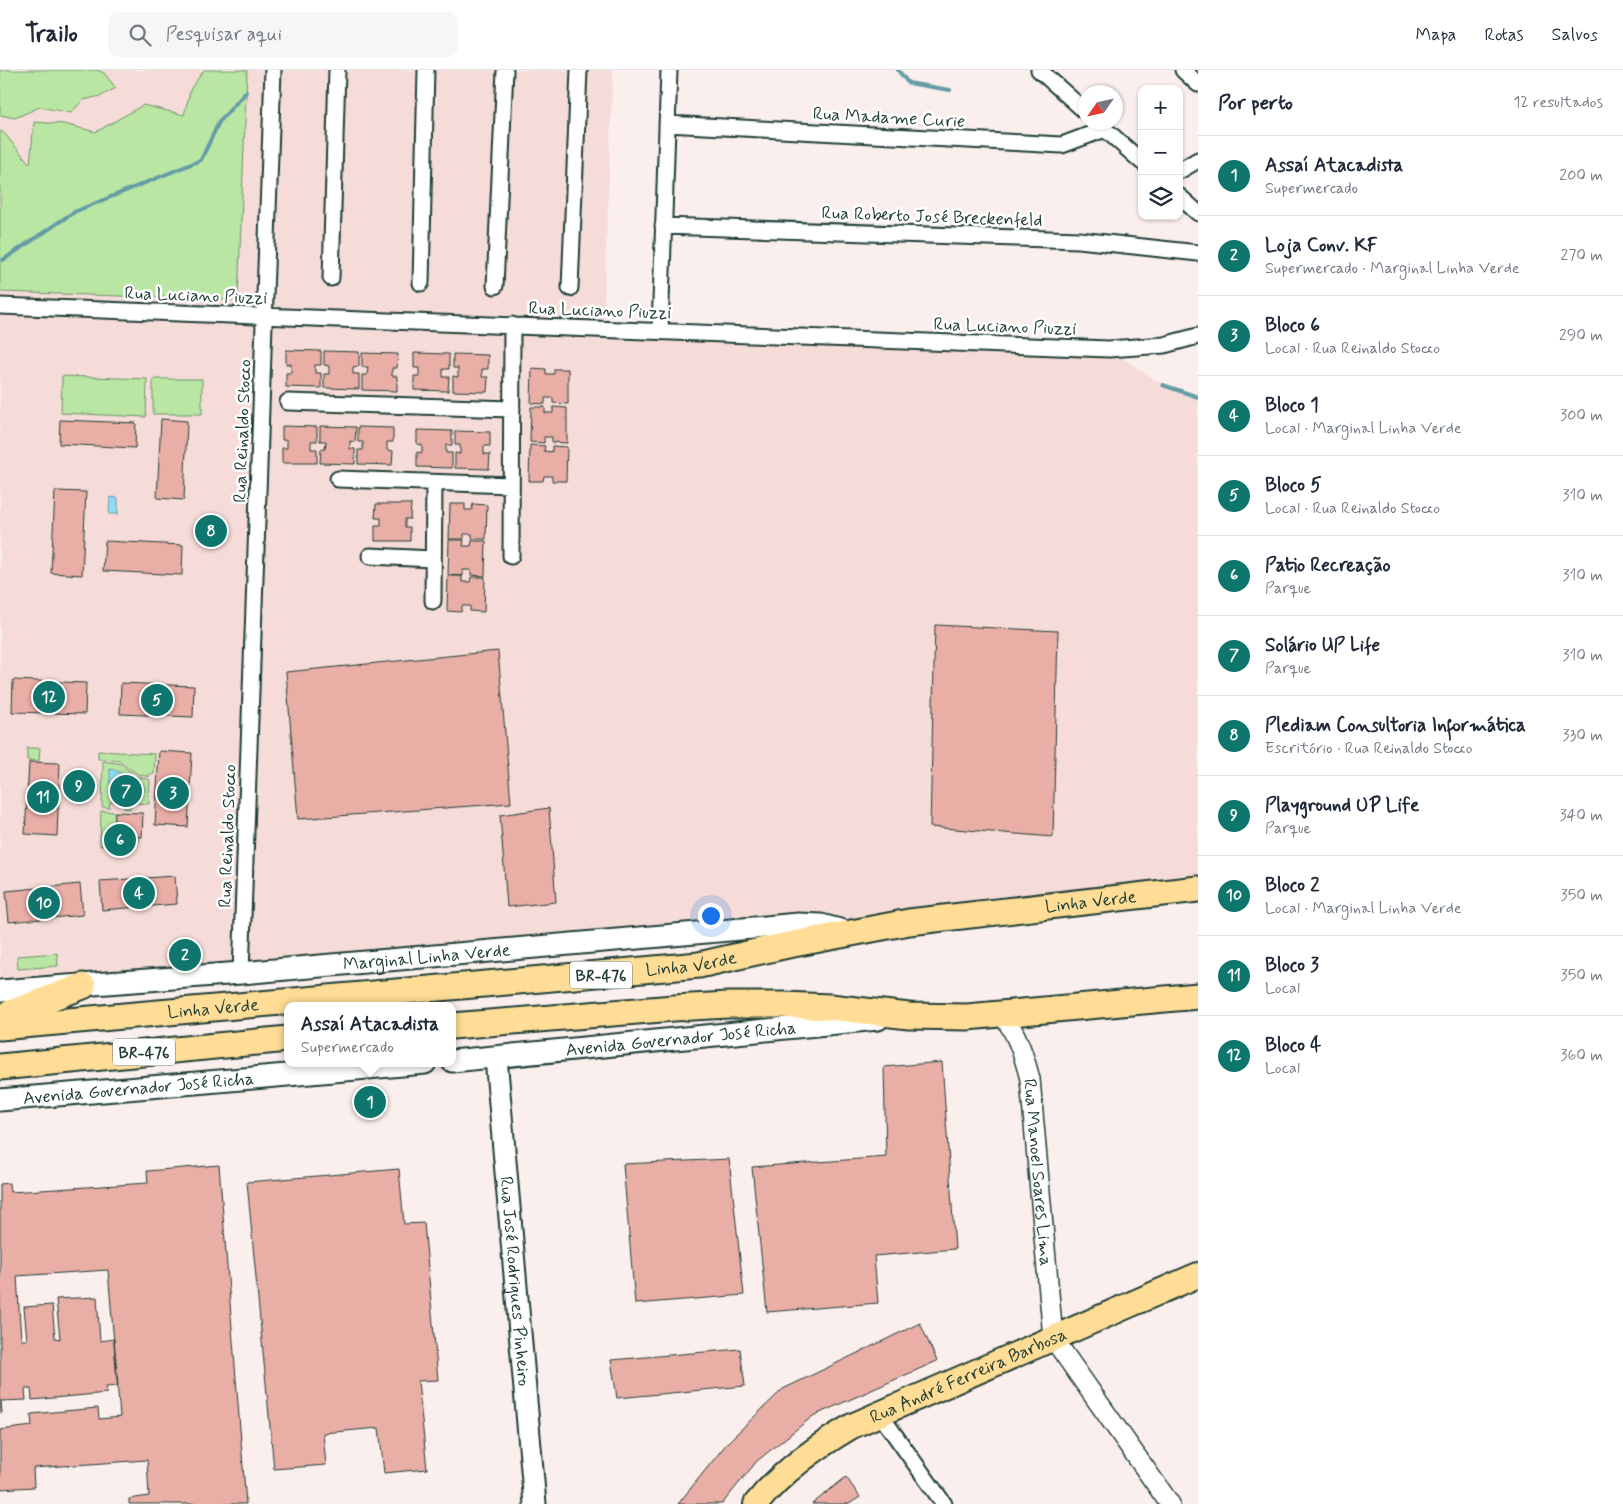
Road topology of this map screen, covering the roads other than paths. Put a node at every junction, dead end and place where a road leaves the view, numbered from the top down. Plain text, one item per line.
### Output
1 (273, 70) edge
2 (337, 70) edge
3 (426, 70) edge
4 (505, 70) edge
5 (579, 70) edge
6 (669, 70) edge
7 (1039, 70) edge
8 (1183, 70) edge
9 (1198, 84) edge
10 (1078, 105) edge
11 (667, 124) junction
12 (1093, 130) edge
13 (1106, 130) edge
14 (1138, 158) edge
15 (1198, 160) edge
16 (1183, 169) edge
17 (1183, 200) edge
18 (1198, 213) edge
19 (663, 226) junction
20 (1198, 253) edge
21 (331, 278) dead end
22 (421, 283) dead end
23 (495, 286) dead end
24 (570, 288) dead end
25 (0, 306) edge
26 (264, 316) junction
27 (512, 326) junction
28 (660, 331) junction
29 (1198, 336) edge
30 (288, 402) dead end
31 (512, 409) junction
32 (338, 479) dead end
33 (434, 483) junction
34 (511, 485) junction
35 (370, 556) dead end
36 (511, 556) dead end
37 (434, 559) junction
38 (433, 601) dead end
39 (1198, 889) edge
40 (851, 933) junction
41 (241, 973) junction
42 (83, 986) junction
43 (0, 991) edge
44 (1198, 996) edge
45 (1002, 1014) junction
46 (909, 1016) junction
47 (0, 1017) edge
48 (0, 1026) edge
49 (456, 1026) edge
50 (284, 1039) edge
51 (496, 1058) junction
52 (456, 1061) edge
53 (0, 1067) edge
54 (379, 1067) edge
55 (0, 1100) edge
56 (1198, 1275) edge
57 (1053, 1338) junction
58 (879, 1413) junction
59 (535, 1504) edge
60 (756, 1504) edge
61 (944, 1504) edge
62 (1170, 1504) edge

1 - 26 street, Rua Reinaldo Stocco
2 - 21 street
3 - 22 street
4 - 23 street
5 - 24 street
6 - 11 street
7 - 10 street
8 - 9 street
11 - 12 street, Rua Madame Curie
11 - 19 street
13 - 14 street
15 - 16 street
17 - 18 street
19 - 20 street, Rua Roberto José Breckenfeld
19 - 28 street
25 - 26 street, Rua Luciano Piuzzi
26 - 27 street, Rua Luciano Piuzzi
26 - 41 street, Rua Reinaldo Stocco
27 - 28 street, Rua Luciano Piuzzi
27 - 31 street
28 - 29 street, Rua Luciano Piuzzi
30 - 31 street
31 - 34 street
32 - 33 street
33 - 34 street
33 - 37 street
34 - 36 street
35 - 37 street
37 - 38 street
39 - 40 highway, Linha Verde / BR-476
40 - 41 main road, Marginal Linha Verde
40 - 48 highway, Linha Verde / BR-476
41 - 42 main road, Marginal Linha Verde
42 - 43 main road, Marginal Linha Verde
42 - 47 highway
44 - 45 highway, BR-476
45 - 46 highway, BR-476
45 - 57 street, Rua Manoel Soares Lima
46 - 49 highway, BR-476
46 - 51 main road, Avenida Governador José Richa
50 - 53 highway, Linha Verde / BR-476
51 - 52 main road, Avenida Governador José Richa
51 - 59 main road, Rua José Rodrigues Pinheiro
54 - 55 main road, Avenida Governador José Richa
56 - 57 main road, Rua André Ferreira Barbosa
57 - 58 main road, Rua André Ferreira Barbosa
57 - 62 street
58 - 60 main road, Rua André Ferreira Barbosa
58 - 61 street

